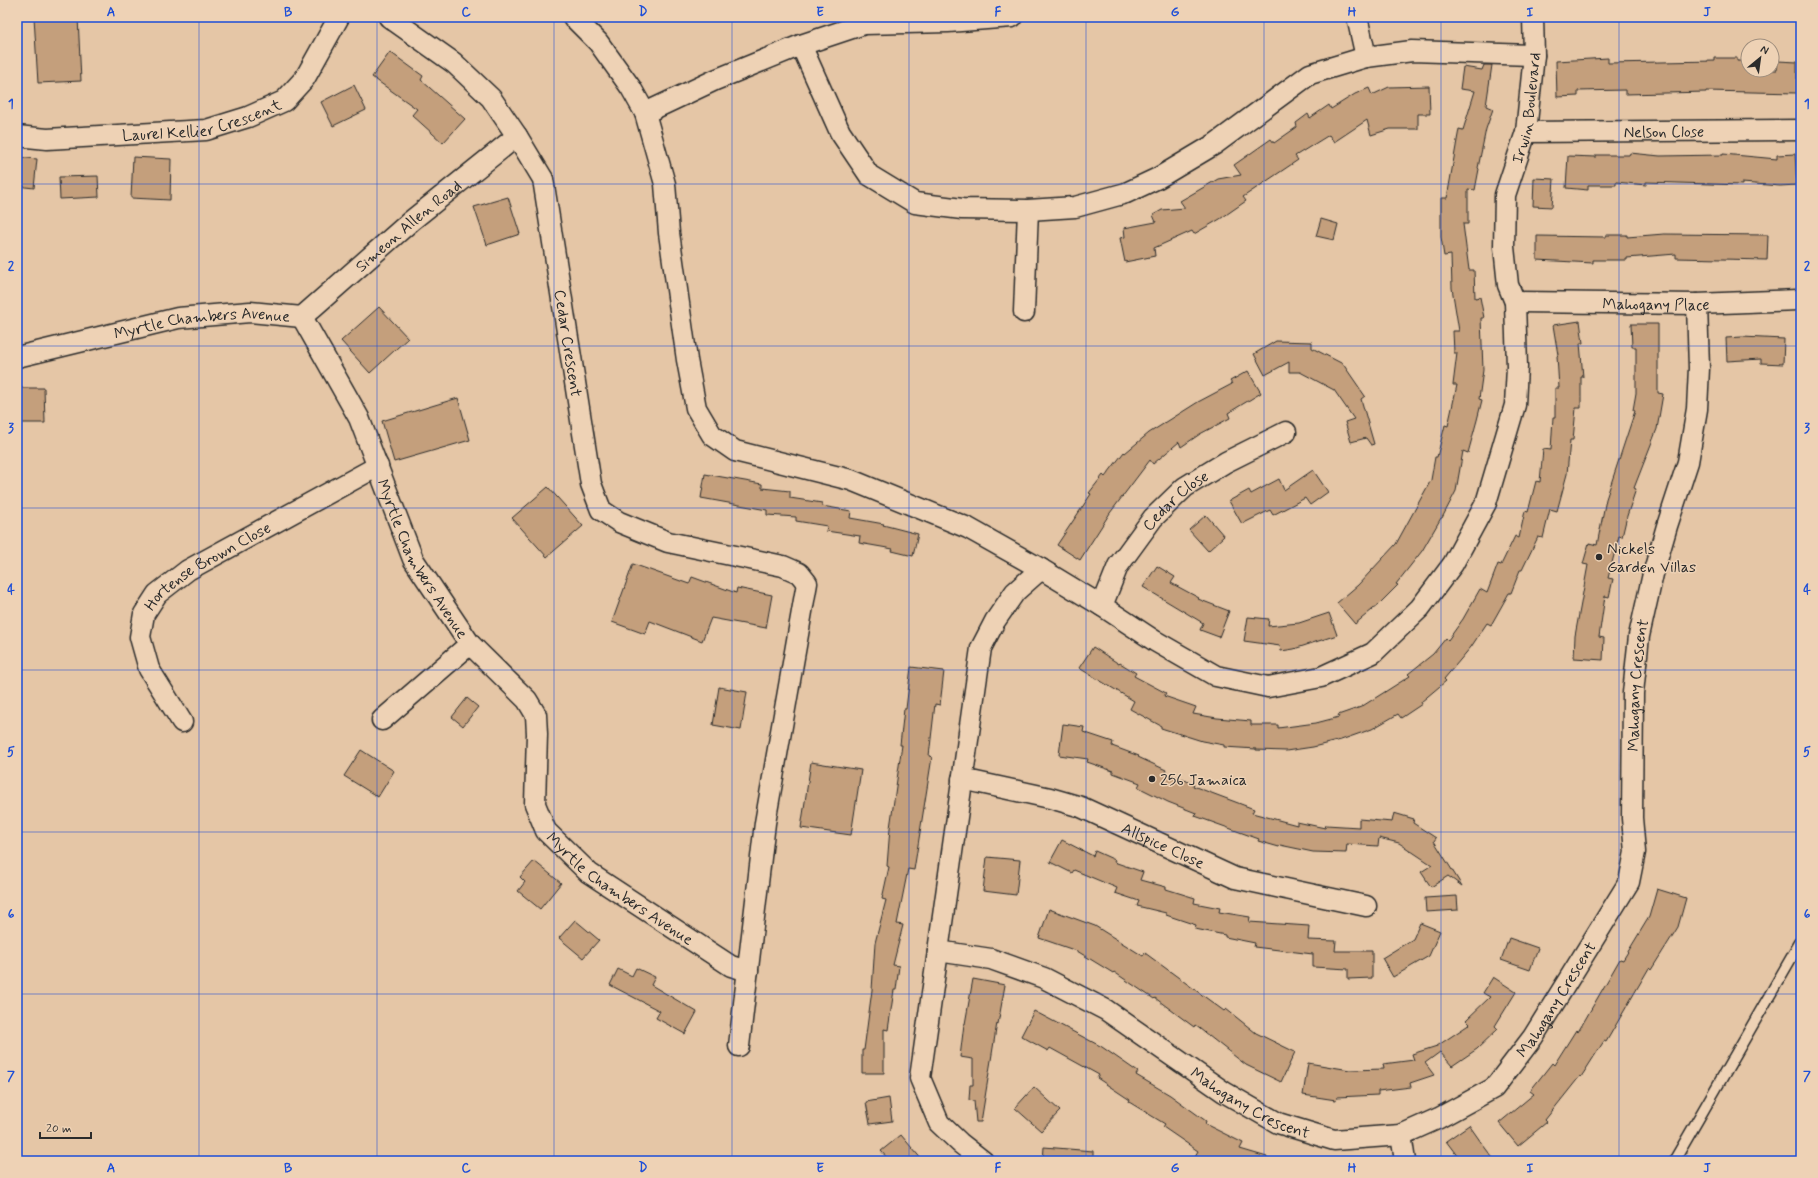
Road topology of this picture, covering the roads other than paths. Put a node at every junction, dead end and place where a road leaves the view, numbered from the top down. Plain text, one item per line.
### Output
1 (339, 17) edge
2 (389, 17) edge
3 (574, 17) edge
4 (1012, 17) edge
5 (1357, 17) edge
6 (1533, 17) edge
7 (864, 20) edge
8 (801, 45) junction
9 (1534, 55) junction
10 (1366, 57) junction
11 (645, 113) junction
12 (1801, 130) edge
13 (1526, 132) junction
14 (17, 136) edge
15 (517, 136) junction
16 (1028, 210) junction
17 (1797, 300) dead end
18 (1515, 302) junction
19 (1697, 304) junction
20 (1024, 312) dead end
21 (302, 318) junction
22 (17, 357) edge
23 (1286, 432) dead end
24 (378, 466) junction
25 (1041, 569) junction
26 (1102, 606) junction
27 (470, 644) junction
28 (382, 720) dead end
29 (182, 722) dead end
30 (962, 779) junction
31 (1366, 906) dead end
32 (1801, 941) edge
33 (938, 951) junction
34 (748, 971) junction
35 (739, 1046) dead end
36 (1400, 1135) junction
37 (983, 1161) edge
38 (1405, 1161) edge
39 (1674, 1161) edge

1 - 14 street, Laurel Kellier Crescent
2 - 15 street, Cedar Crescent
3 - 11 street, Irwin Boulevard
4 - 7 street
5 - 10 street
6 - 9 street, Irwin Boulevard
7 - 8 street
8 - 11 street
8 - 16 street
9 - 10 street
9 - 13 street, Irwin Boulevard
10 - 16 street
11 - 25 street, Irwin Boulevard
12 - 13 street, Nelson Close
13 - 18 street, Irwin Boulevard
15 - 21 street, Simeon Allen Road
15 - 34 street, Cedar Crescent
16 - 20 street
17 - 19 street, Mahogany Place
18 - 19 street, Mahogany Place
18 - 26 street, Irwin Boulevard
19 - 36 street, Mahogany Crescent
21 - 22 street, Myrtle Chambers Avenue
21 - 24 street, Myrtle Chambers Avenue
23 - 26 street, Cedar Close
24 - 27 street, Myrtle Chambers Avenue
24 - 29 street, Hortense Brown Close
25 - 26 street, Irwin Boulevard
25 - 30 street
27 - 28 street
27 - 34 street, Myrtle Chambers Avenue
30 - 31 street, Allspice Close
30 - 33 street
32 - 39 lane
33 - 36 street, Mahogany Crescent
33 - 37 street
34 - 35 street
36 - 38 street

